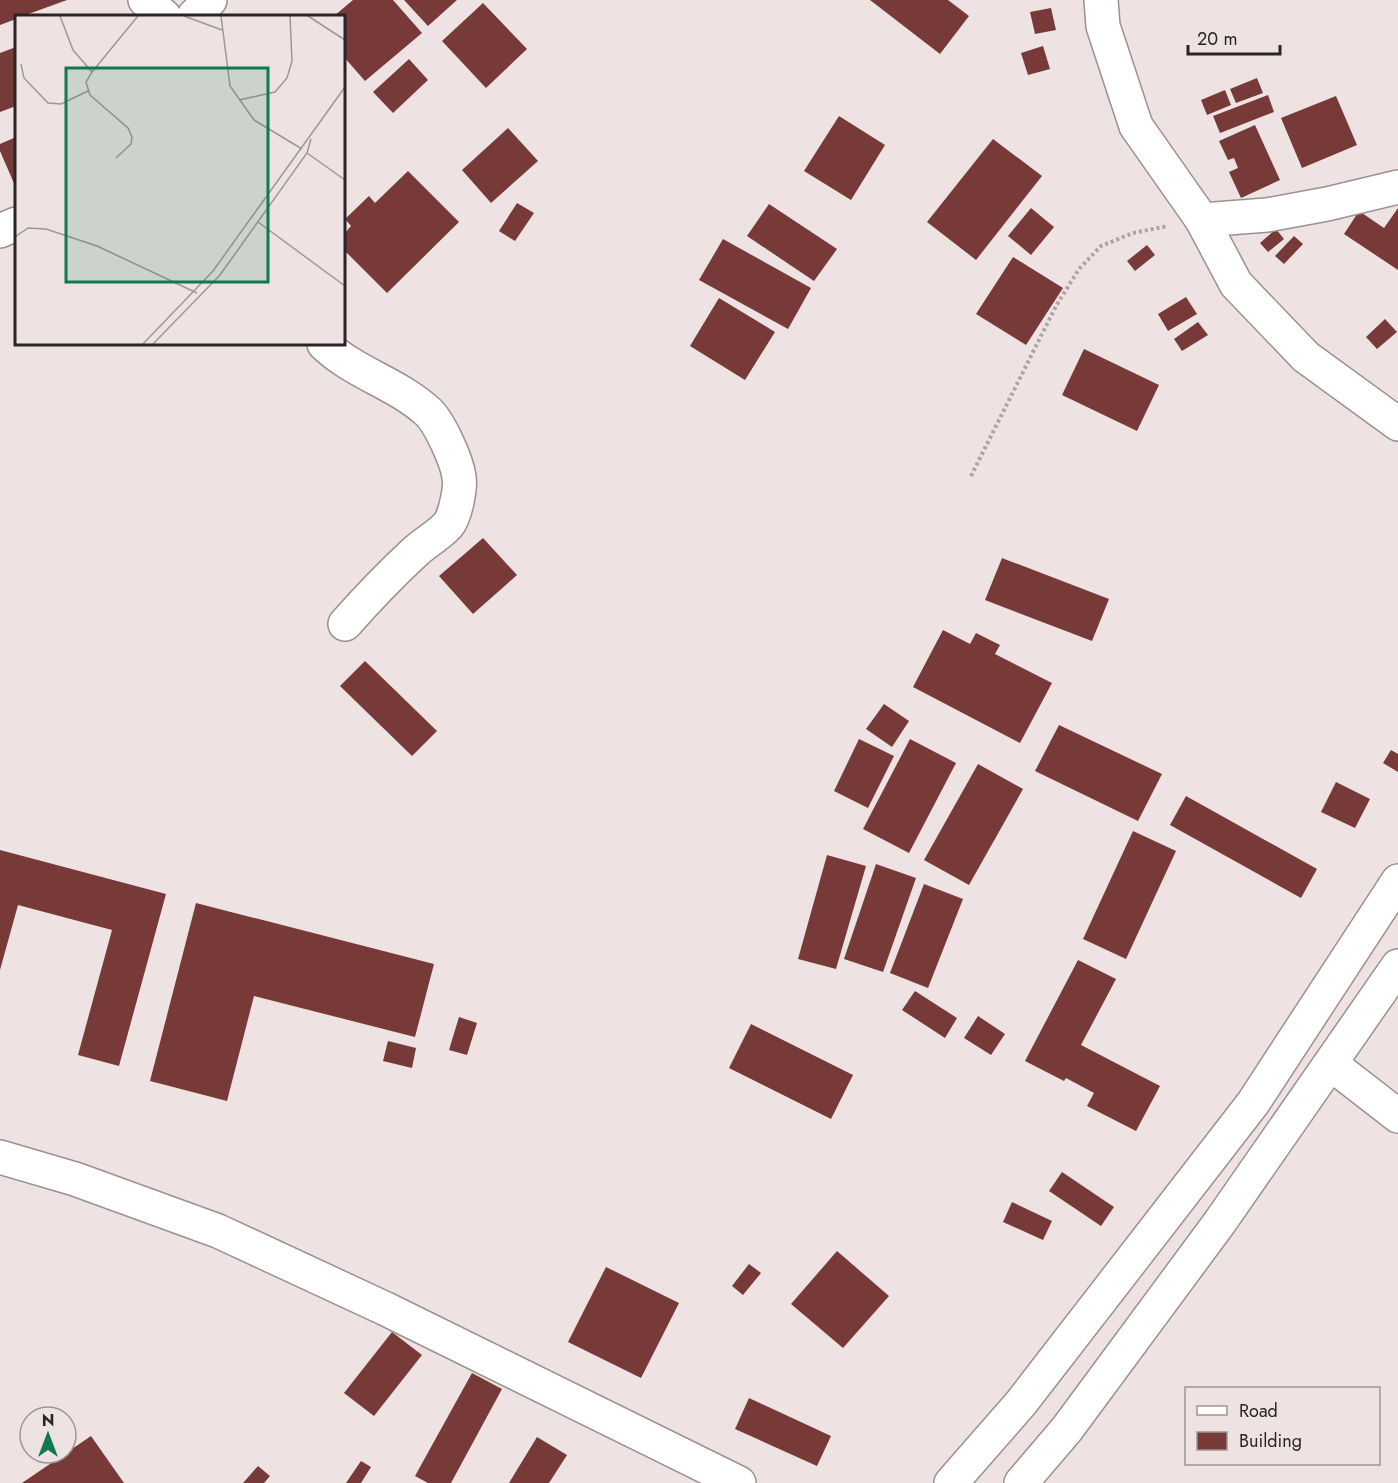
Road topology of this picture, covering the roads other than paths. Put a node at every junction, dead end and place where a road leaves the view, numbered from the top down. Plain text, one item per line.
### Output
1 (146, 0) edge
2 (210, 0) edge
3 (1101, 0) edge
4 (163, 15) edge
5 (195, 15) edge
6 (1398, 187) edge
7 (1202, 220) junction
8 (15, 224) edge
9 (0, 231) edge
10 (325, 345) edge
11 (1398, 424) edge
12 (345, 624) dead end
13 (1398, 881) edge
14 (1398, 966) edge
15 (1331, 1064) junction
16 (1398, 1116) edge
17 (0, 1157) edge
18 (739, 1483) edge
19 (951, 1483) edge
20 (1021, 1483) edge

1 - 4 main road
2 - 5 main road
3 - 7 main road
6 - 7 main road
7 - 11 main road
8 - 9 main road
10 - 12 main road
13 - 19 main road
14 - 15 main road
15 - 16 main road
15 - 20 main road
17 - 18 main road

